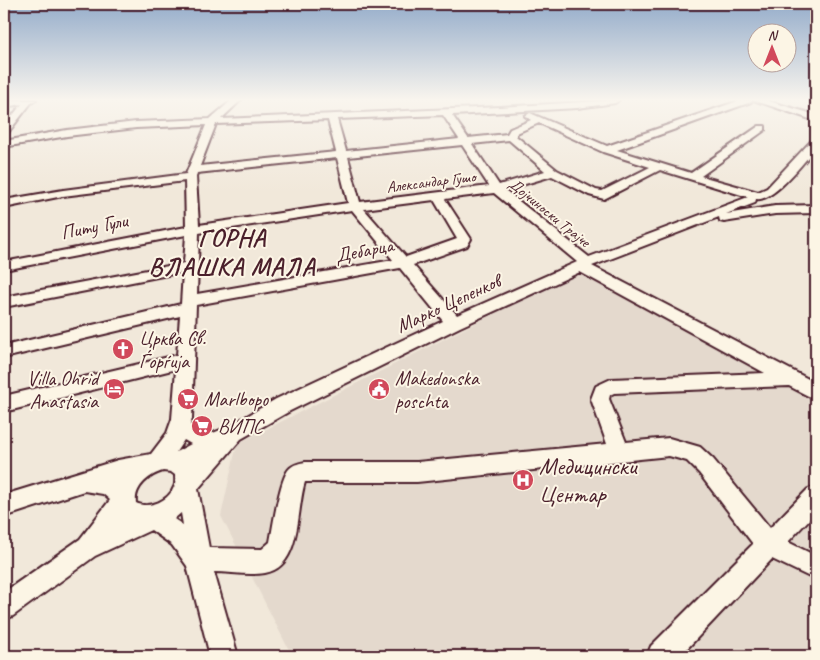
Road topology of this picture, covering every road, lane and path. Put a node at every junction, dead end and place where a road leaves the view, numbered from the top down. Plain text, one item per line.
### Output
1 (88, 131) edge
2 (208, 131) edge
3 (335, 131) edge
4 (457, 131) edge
5 (513, 131) edge
6 (563, 131) edge
7 (661, 131) edge
8 (758, 131) edge
9 (512, 137) junction
10 (464, 142) junction
11 (4, 144) edge
12 (815, 146) edge
13 (607, 150) junction
14 (341, 155) junction
15 (660, 166) junction
16 (554, 172) junction
17 (191, 173) junction
18 (692, 177) junction
19 (496, 189) junction
20 (438, 197) junction
21 (763, 199) junction
22 (4, 204) edge
23 (355, 206) junction
24 (816, 207) edge
25 (685, 226) junction
26 (193, 230) junction
27 (404, 263) junction
28 (583, 264) junction
29 (4, 266) edge
30 (191, 266) junction
31 (4, 302) edge
32 (189, 304) junction
33 (454, 322) junction
34 (4, 352) edge
35 (184, 360) junction
36 (792, 379) junction
37 (816, 392) edge
38 (4, 404) edge
39 (184, 425) junction
40 (237, 432) junction
41 (214, 442) junction
42 (620, 452) junction
43 (166, 463) junction
44 (83, 482) junction
45 (187, 486) junction
46 (816, 498) edge
47 (124, 502) junction
48 (4, 506) edge
49 (153, 517) junction
50 (769, 546) junction
51 (87, 548) junction
52 (198, 560) junction
53 (816, 568) edge
54 (4, 607) edge
55 (224, 656) edge
56 (661, 656) edge

1 - 11 street
2 - 17 street
3 - 14 street
4 - 10 street, Дојчиноски Трајче
5 - 9 street
6 - 13 street
7 - 13 street
8 - 18 street
9 - 10 street, Питу Гули
9 - 16 street
10 - 14 street, Питу Гули
10 - 19 street, Дојчиноски Трајче
12 - 21 street
13 - 15 street
14 - 17 street, Питу Гули
14 - 23 street
15 - 16 street
15 - 18 street
16 - 19 street, Александар Гушо
17 - 22 street, Питу Гули
17 - 26 street
18 - 21 street
19 - 20 street, Александар Гушо
19 - 28 street, Дојчиноски Трајче
20 - 23 street, Александар Гушо
20 - 27 street, Дебарца
21 - 24 street
21 - 25 street
21 - 25 street
23 - 26 street, Александар Гушо
23 - 27 street
25 - 28 street, Марко Цепенков
26 - 29 street, Питу Гули
26 - 30 street
27 - 32 street, Дебарца
27 - 33 street
28 - 33 street, Марко Цепенков
28 - 36 street
30 - 31 street
30 - 32 street
32 - 34 street
32 - 35 street
33 - 40 street, Марко Цепенков
35 - 38 street
35 - 39 street
36 - 37 street
36 - 42 street
39 - 41 street
39 - 43 street
40 - 41 street
40 - 45 street
41 - 43 street
42 - 50 street
42 - 52 street
43 - 44 street
43 - 45 street
43 - 47 street
44 - 47 street
44 - 48 street
45 - 49 street
45 - 52 street
46 - 50 street
47 - 49 street
47 - 51 street
49 - 51 street
49 - 52 street
50 - 53 street
50 - 56 street
51 - 54 street
52 - 55 street

